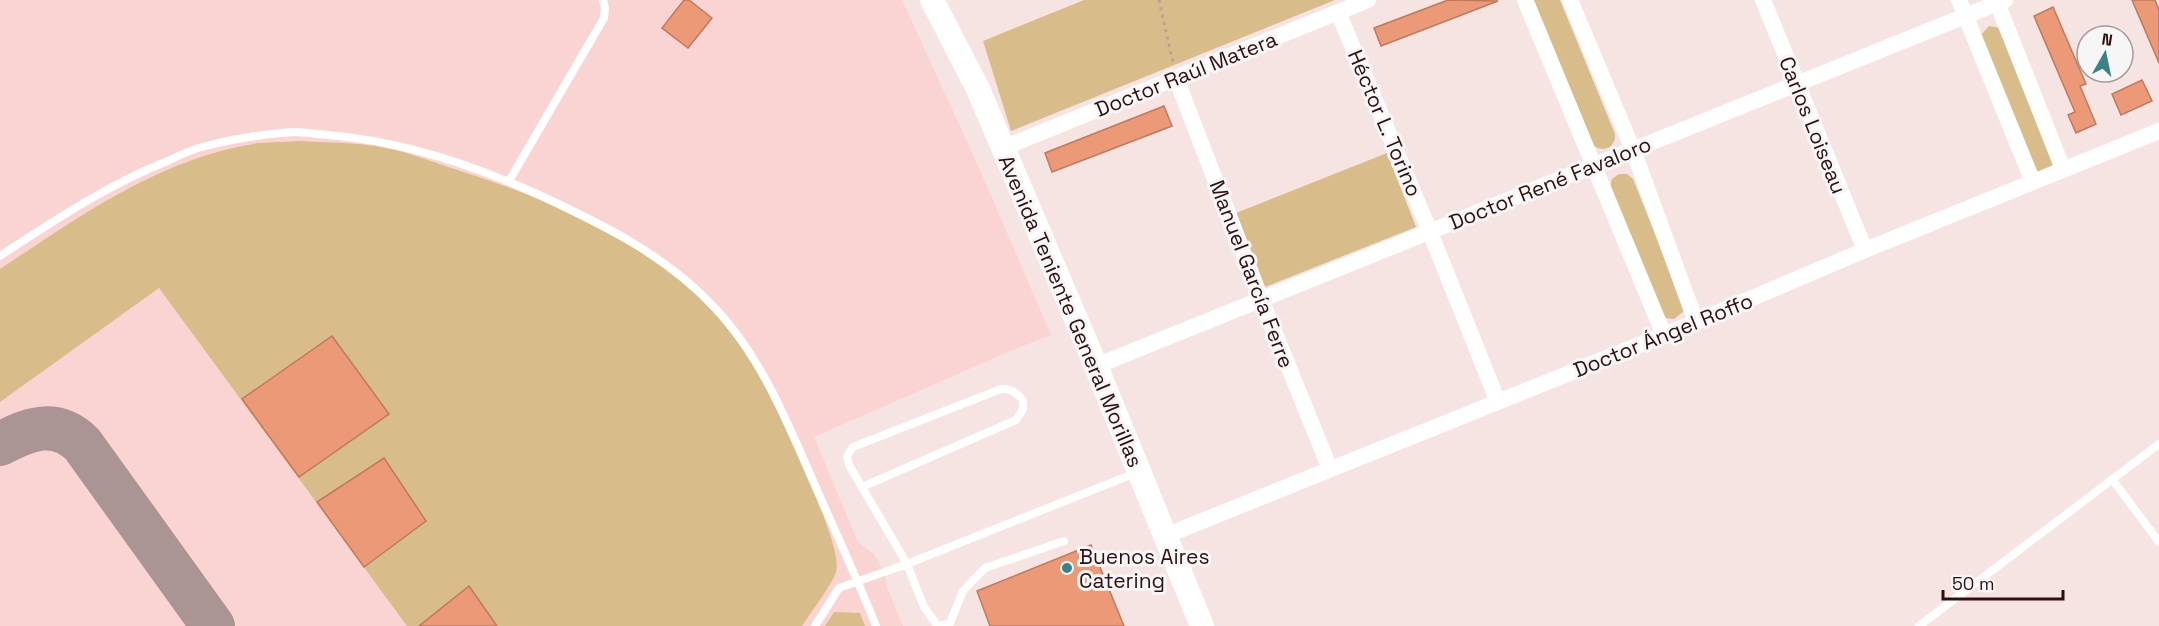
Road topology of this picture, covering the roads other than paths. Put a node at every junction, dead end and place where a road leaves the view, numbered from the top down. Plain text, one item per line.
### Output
1 (603, 0) edge
2 (932, 0) edge
3 (1368, 0) edge
4 (1525, 0) edge
5 (1570, 0) edge
6 (1763, 0) edge
7 (1959, 0) edge
8 (2000, 1) edge
9 (1338, 12) junction
10 (1965, 16) junction
11 (1176, 78) junction
12 (1796, 84) junction
13 (2159, 131) edge
14 (1003, 148) junction
15 (1633, 150) junction
16 (1594, 165) junction
17 (2063, 169) junction
18 (509, 182) junction
19 (2033, 182) junction
20 (1430, 232) junction
21 (1864, 250) junction
22 (0, 256) edge
23 (1261, 299) junction
24 (1696, 322) junction
25 (1664, 335) junction
26 (1096, 366) junction
27 (1498, 402) junction
28 (2159, 444) edge
29 (1330, 469) junction
30 (1139, 472) junction
31 (2112, 480) junction
32 (862, 487) junction
33 (1166, 536) junction
34 (1064, 541) dead end
35 (2159, 542) edge
36 (907, 564) junction
37 (858, 581) junction
38 (815, 626) edge
39 (876, 626) edge
40 (1202, 626) edge
41 (1918, 626) edge

1 - 18 lane
2 - 14 main road, Avenida Teniente General Morillas
3 - 9 street, Doctor Raúl Matera
4 - 16 street
5 - 15 street
6 - 12 street, Carlos Loiseau
7 - 10 street
8 - 10 street, Doctor René Favaloro
8 - 17 street
9 - 11 street, Doctor Raúl Matera
9 - 20 street, Héctor L. Torino
10 - 12 street, Doctor René Favaloro
10 - 19 street
11 - 14 street, Doctor Raúl Matera
11 - 23 street, Manuel García Ferre
12 - 15 street, Doctor René Favaloro
12 - 21 street, Carlos Loiseau
13 - 17 street, Doctor Ángel Roffo
14 - 26 main road, Avenida Teniente General Morillas
15 - 16 street, Doctor René Favaloro
15 - 24 street
16 - 20 street, Doctor René Favaloro
16 - 25 street
17 - 19 street, Doctor Ángel Roffo
18 - 22 lane
18 - 37 lane
19 - 21 street, Doctor Ángel Roffo
20 - 23 street, Doctor René Favaloro
20 - 27 street, Héctor L. Torino
21 - 24 street, Doctor Ángel Roffo
23 - 26 street, Doctor René Favaloro
23 - 29 street, Manuel García Ferre
24 - 25 street, Doctor Ángel Roffo
25 - 27 street, Doctor Ángel Roffo
26 - 30 main road, Avenida Teniente General Morillas
27 - 29 street, Doctor Ángel Roffo
28 - 31 lane
29 - 33 street, Doctor Ángel Roffo
30 - 33 main road, Avenida Teniente General Morillas
30 - 36 lane
31 - 35 lane
31 - 41 lane
32 - 32 lane
32 - 36 lane
33 - 40 main road, Avenida Teniente General Morillas
34 - 36 lane
36 - 37 lane
37 - 38 lane
37 - 39 lane

